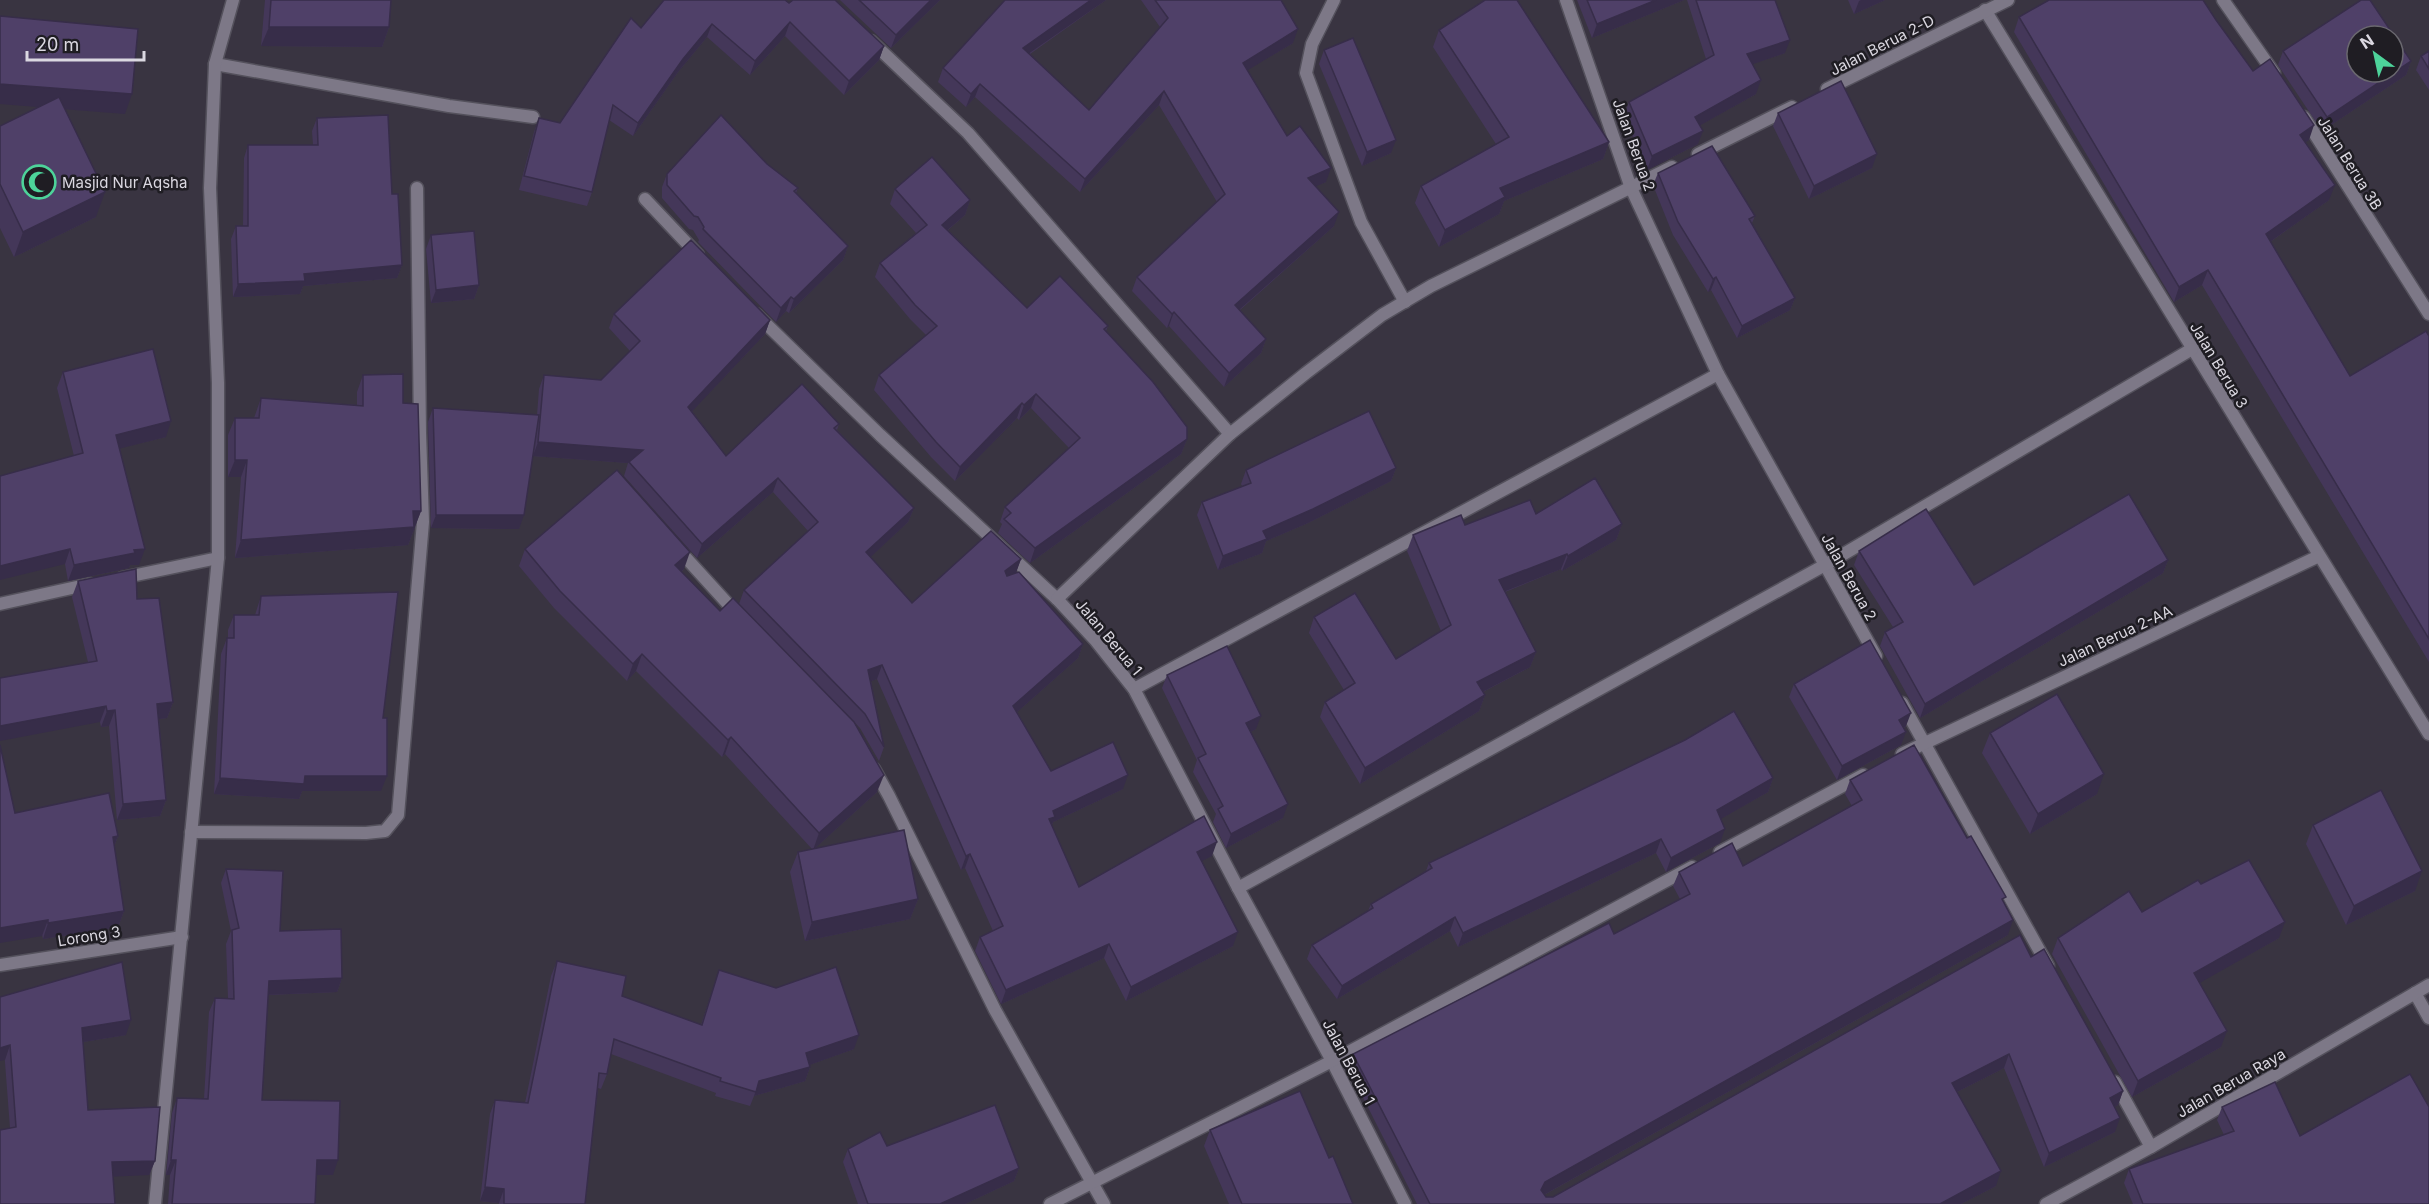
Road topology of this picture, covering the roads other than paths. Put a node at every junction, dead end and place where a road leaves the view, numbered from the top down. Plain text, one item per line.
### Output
1 (233, 0) edge
2 (1334, 0) edge
3 (1566, 0) edge
4 (2008, 0) edge
5 (2223, 0) edge
6 (1985, 10) junction
7 (861, 31) edge
8 (215, 64) junction
9 (2284, 88) edge
10 (2297, 107) edge
11 (533, 117) dead end
12 (1631, 188) junction
13 (417, 189) dead end
14 (645, 199) dead end
15 (707, 264) edge
16 (1405, 302) junction
17 (747, 305) edge
18 (2429, 314) edge
19 (2192, 349) junction
20 (1718, 375) junction
21 (1230, 434) junction
22 (670, 541) edge
23 (2319, 556) junction
24 (218, 558) junction
25 (1825, 565) junction
26 (1057, 599) junction
27 (0, 604) edge
28 (749, 626) edge
29 (1883, 669) edge
30 (1134, 689) junction
31 (1895, 690) edge
32 (2429, 709) edge
33 (2417, 716) junction
34 (2429, 734) edge
35 (1924, 742) junction
36 (866, 754) edge
37 (1893, 759) edge
38 (1872, 770) edge
39 (191, 832) junction
40 (1238, 888) junction
41 (182, 937) junction
42 (0, 966) edge
43 (2052, 973) edge
44 (2429, 985) edge
45 (2415, 993) junction
46 (2429, 1018) edge
47 (1332, 1061) junction
48 (2111, 1075) edge
49 (2151, 1147) junction
50 (1092, 1182) junction
51 (155, 1204) edge
52 (1050, 1204) edge
53 (1104, 1204) edge
54 (1405, 1204) edge
55 (2046, 1204) edge

1 - 8 street
2 - 16 street
3 - 12 street, Jalan Berua 2
4 - 6 street, Jalan Berua 2-D
5 - 9 street
6 - 12 street, Jalan Berua 2-D
6 - 19 street, Jalan Berua 3
7 - 21 street
8 - 11 street
8 - 24 street
10 - 18 street, Jalan Berua 3B
12 - 16 street, Jalan Berua 2-D
12 - 20 street, Jalan Berua 2
13 - 39 street
14 - 15 street
16 - 21 street, Jalan Berua 2-D
17 - 26 street, Jalan Berua 1
19 - 23 street, Jalan Berua 3
19 - 25 street
20 - 25 street, Jalan Berua 2
20 - 30 street
21 - 26 street, Jalan Berua 2-D
22 - 28 street
23 - 33 street, Jalan Berua 3
23 - 35 street, Jalan Berua 2-AA
24 - 27 street
24 - 39 street
25 - 29 street, Jalan Berua 2
25 - 40 street
26 - 30 street, Jalan Berua 1
30 - 40 street, Jalan Berua 1
31 - 35 street
32 - 33 street
33 - 34 street, Jalan Berua 3
35 - 37 street, Jalan Berua 2-AA
35 - 43 street
36 - 50 street
38 - 47 street
39 - 41 street
40 - 47 street, Jalan Berua 1
41 - 42 street, Lorong 3
41 - 51 street
44 - 45 street, Jalan Berua Raya
45 - 46 street
45 - 49 street, Jalan Berua Raya
47 - 50 street
47 - 54 street, Jalan Berua 1
48 - 49 street
49 - 55 street, Jalan Berua Raya
50 - 52 street
50 - 53 street

